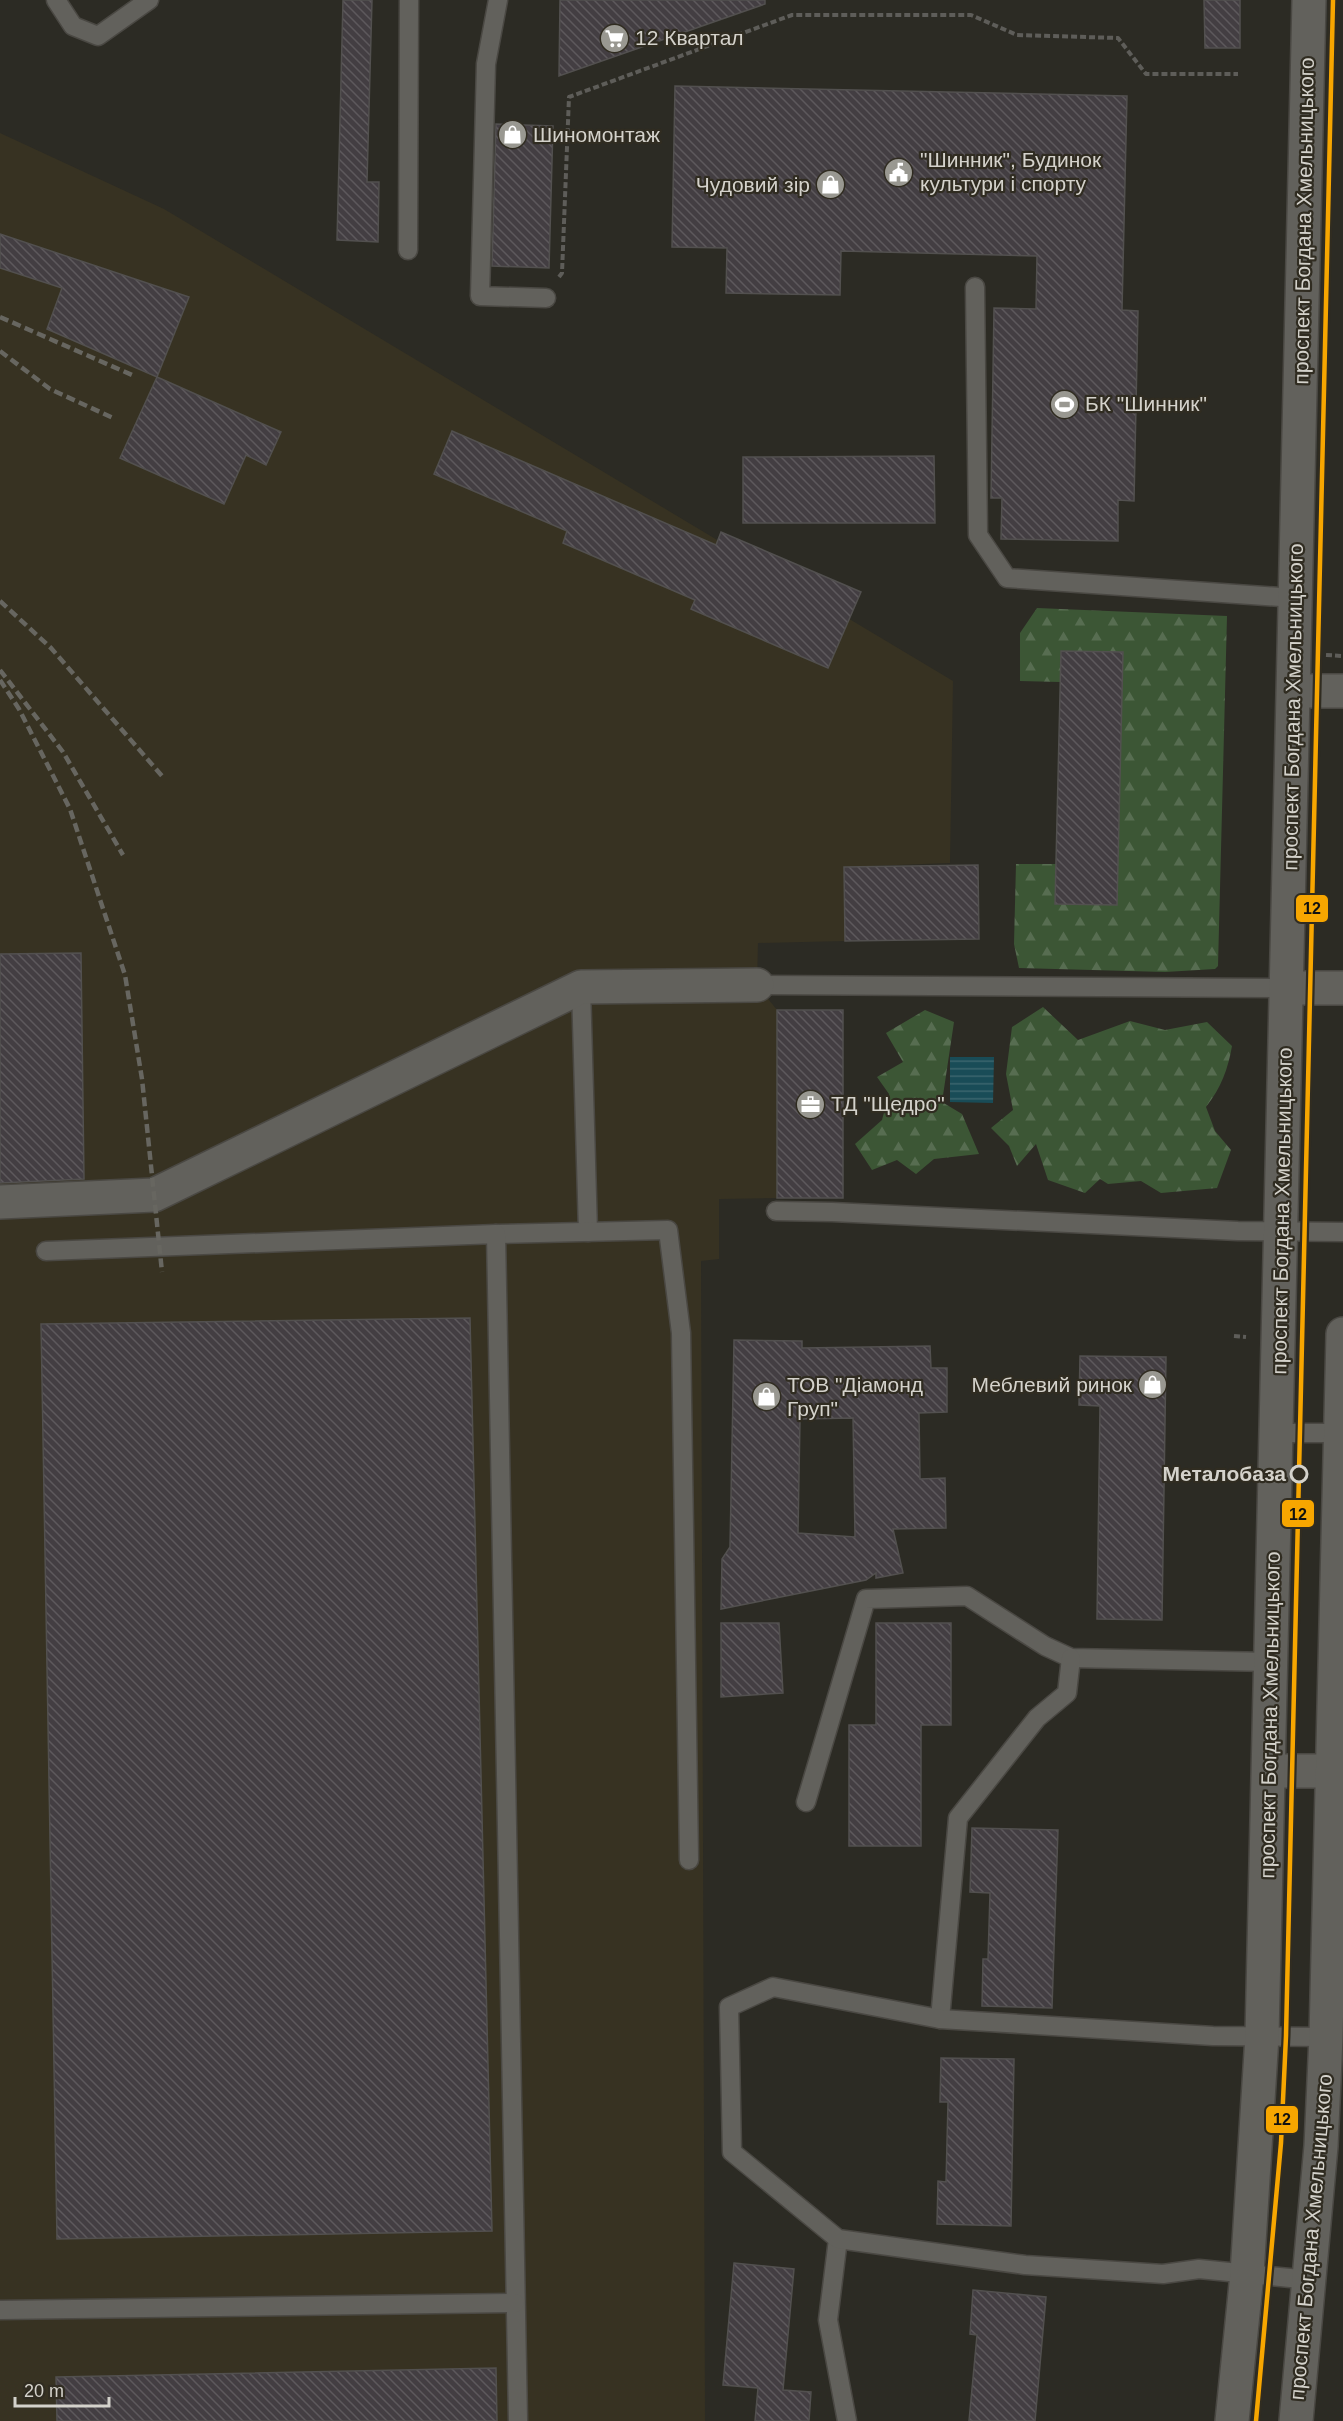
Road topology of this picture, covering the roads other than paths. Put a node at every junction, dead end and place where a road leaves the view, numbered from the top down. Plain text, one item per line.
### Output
1 (56, 0) edge
2 (149, 0) edge
3 (409, 0) edge
4 (498, 0) edge
5 (1309, 0) edge
6 (408, 250) dead end
7 (975, 287) dead end
8 (546, 298) road end
9 (1295, 598) junction
10 (1293, 691) junction
11 (1343, 691) edge
12 (757, 985) joint
13 (582, 987) junction
14 (1287, 988) junction
15 (1343, 988) edge
16 (0, 1202) edge
17 (776, 1211) dead end
18 (1281, 1231) junction
19 (588, 1232) junction
20 (1343, 1232) edge
21 (495, 1234) junction
22 (46, 1251) dead end
23 (1343, 1334) edge
24 (1276, 1433) junction
25 (1342, 1433) edge
26 (1071, 1658) junction
27 (1271, 1662) junction
28 (1269, 1771) junction
29 (1338, 1771) edge
30 (806, 1802) dead end
31 (689, 1860) dead end
32 (940, 2019) junction
33 (1262, 2036) junction
34 (1326, 2037) junction
35 (838, 2239) junction
36 (1247, 2274) junction
37 (1310, 2280) junction
38 (515, 2303) junction
39 (0, 2310) edge
40 (518, 2421) edge
41 (847, 2421) edge
42 (1232, 2421) edge
43 (1296, 2421) edge

1 - 2 lane
3 - 6 lane
4 - 8 lane
5 - 9 main road, проспект Богдана Хмельницького
7 - 9 lane
9 - 10 main road, проспект Богдана Хмельницького
10 - 11 main road
10 - 14 main road, проспект Богдана Хмельницького
12 - 13 main road
12 - 14 lane
13 - 16 main road
13 - 19 lane
14 - 15 main road
14 - 18 main road, проспект Богдана Хмельницького
17 - 18 lane
18 - 20 lane
18 - 24 main road, проспект Богдана Хмельницького
19 - 21 lane
19 - 31 lane
21 - 22 lane
21 - 38 lane
23 - 25 main road, проспект Богдана Хмельницького
24 - 25 lane
24 - 27 main road, проспект Богдана Хмельницького
25 - 29 main road, проспект Богдана Хмельницького
26 - 27 lane
26 - 30 lane
26 - 32 lane
27 - 28 main road, проспект Богдана Хмельницького
28 - 29 main road
28 - 33 main road, проспект Богдана Хмельницького
29 - 34 main road, проспект Богдана Хмельницького
32 - 33 lane
32 - 35 lane
33 - 34 lane
33 - 36 main road, проспект Богдана Хмельницького
34 - 37 main road, проспект Богдана Хмельницького
35 - 36 lane
35 - 41 lane
36 - 37 lane
36 - 42 main road, проспект Богдана Хмельницького
37 - 43 main road, проспект Богдана Хмельницького
38 - 39 lane
38 - 40 lane

